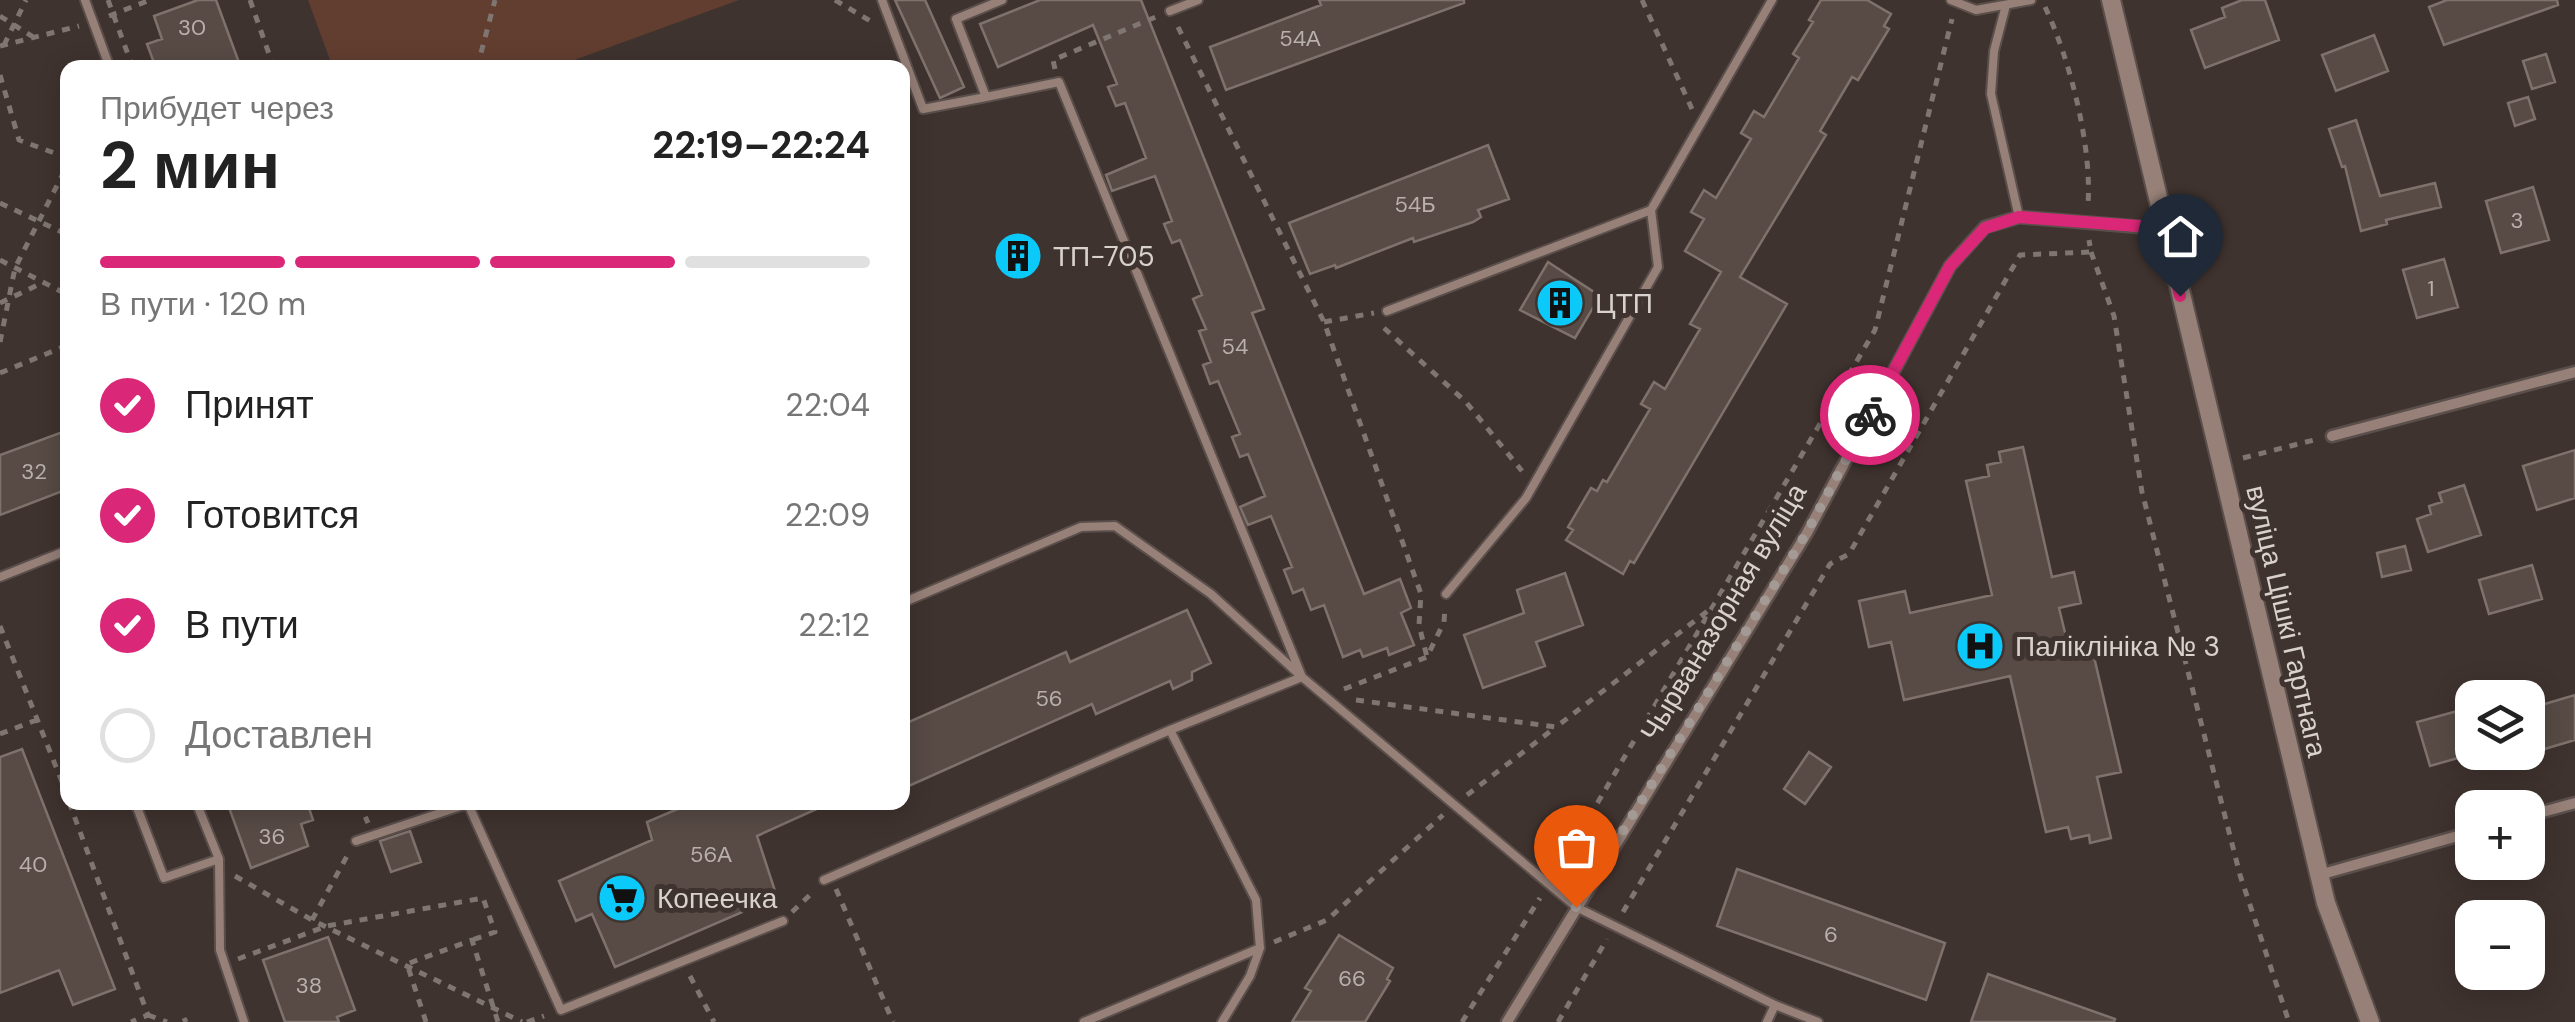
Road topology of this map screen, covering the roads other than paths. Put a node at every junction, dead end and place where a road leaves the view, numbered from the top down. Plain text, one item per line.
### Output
1 (85, 0) edge
2 (882, 0) edge
3 (1002, 0) edge
4 (1198, 0) edge
5 (1772, 0) edge
6 (2030, 0) edge
7 (2110, 0) edge
8 (1952, 1) edge
9 (2006, 5) junction
10 (1170, 11) road end
11 (107, 60) edge
12 (905, 60) edge
13 (910, 75) edge
14 (986, 97) junction
15 (1651, 210) junction
16 (2019, 217) junction
17 (2164, 228) junction
18 (1387, 311) road end
19 (2575, 372) edge
20 (2332, 436) road end
21 (60, 553) edge
22 (0, 577) edge
23 (1446, 594) road end
24 (910, 600) edge
25 (1302, 677) junction
26 (1170, 730) junction
27 (2575, 802) edge
28 (137, 810) edge
29 (199, 810) edge
30 (449, 810) edge
31 (473, 810) edge
32 (2545, 811) edge
33 (2455, 837) edge
34 (356, 841) road end
35 (218, 859) junction
36 (2320, 876) junction
37 (828, 879) road end
38 (1576, 907) junction
39 (783, 921) road end
40 (1260, 948) junction
41 (1774, 1004) junction
42 (244, 1022) edge
43 (1084, 1022) edge
44 (1222, 1022) edge
45 (1507, 1022) edge
46 (1767, 1022) edge
47 (1818, 1022) edge
48 (2370, 1022) edge

1 - 11 lane
2 - 12 lane
3 - 14 lane
4 - 10 lane
5 - 15 lane
6 - 9 lane
7 - 17 street
8 - 9 lane
9 - 16 lane
13 - 14 lane
14 - 25 lane
15 - 18 lane
15 - 23 lane
16 - 17 street
16 - 38 street, Чырваназорная вуліца
17 - 36 street, вуліца Цішкі Гартнага
19 - 20 street
21 - 22 lane
24 - 25 lane
25 - 26 lane
25 - 38 lane
26 - 37 lane
26 - 40 lane
27 - 32 street
28 - 35 lane
29 - 35 lane
30 - 34 lane
31 - 39 lane
33 - 36 street
35 - 42 lane
36 - 48 street, вуліца Цішкі Гартнага
38 - 41 lane
38 - 45 street, Чырваназорная вуліца
40 - 43 lane
40 - 44 lane
41 - 46 lane
41 - 47 lane

